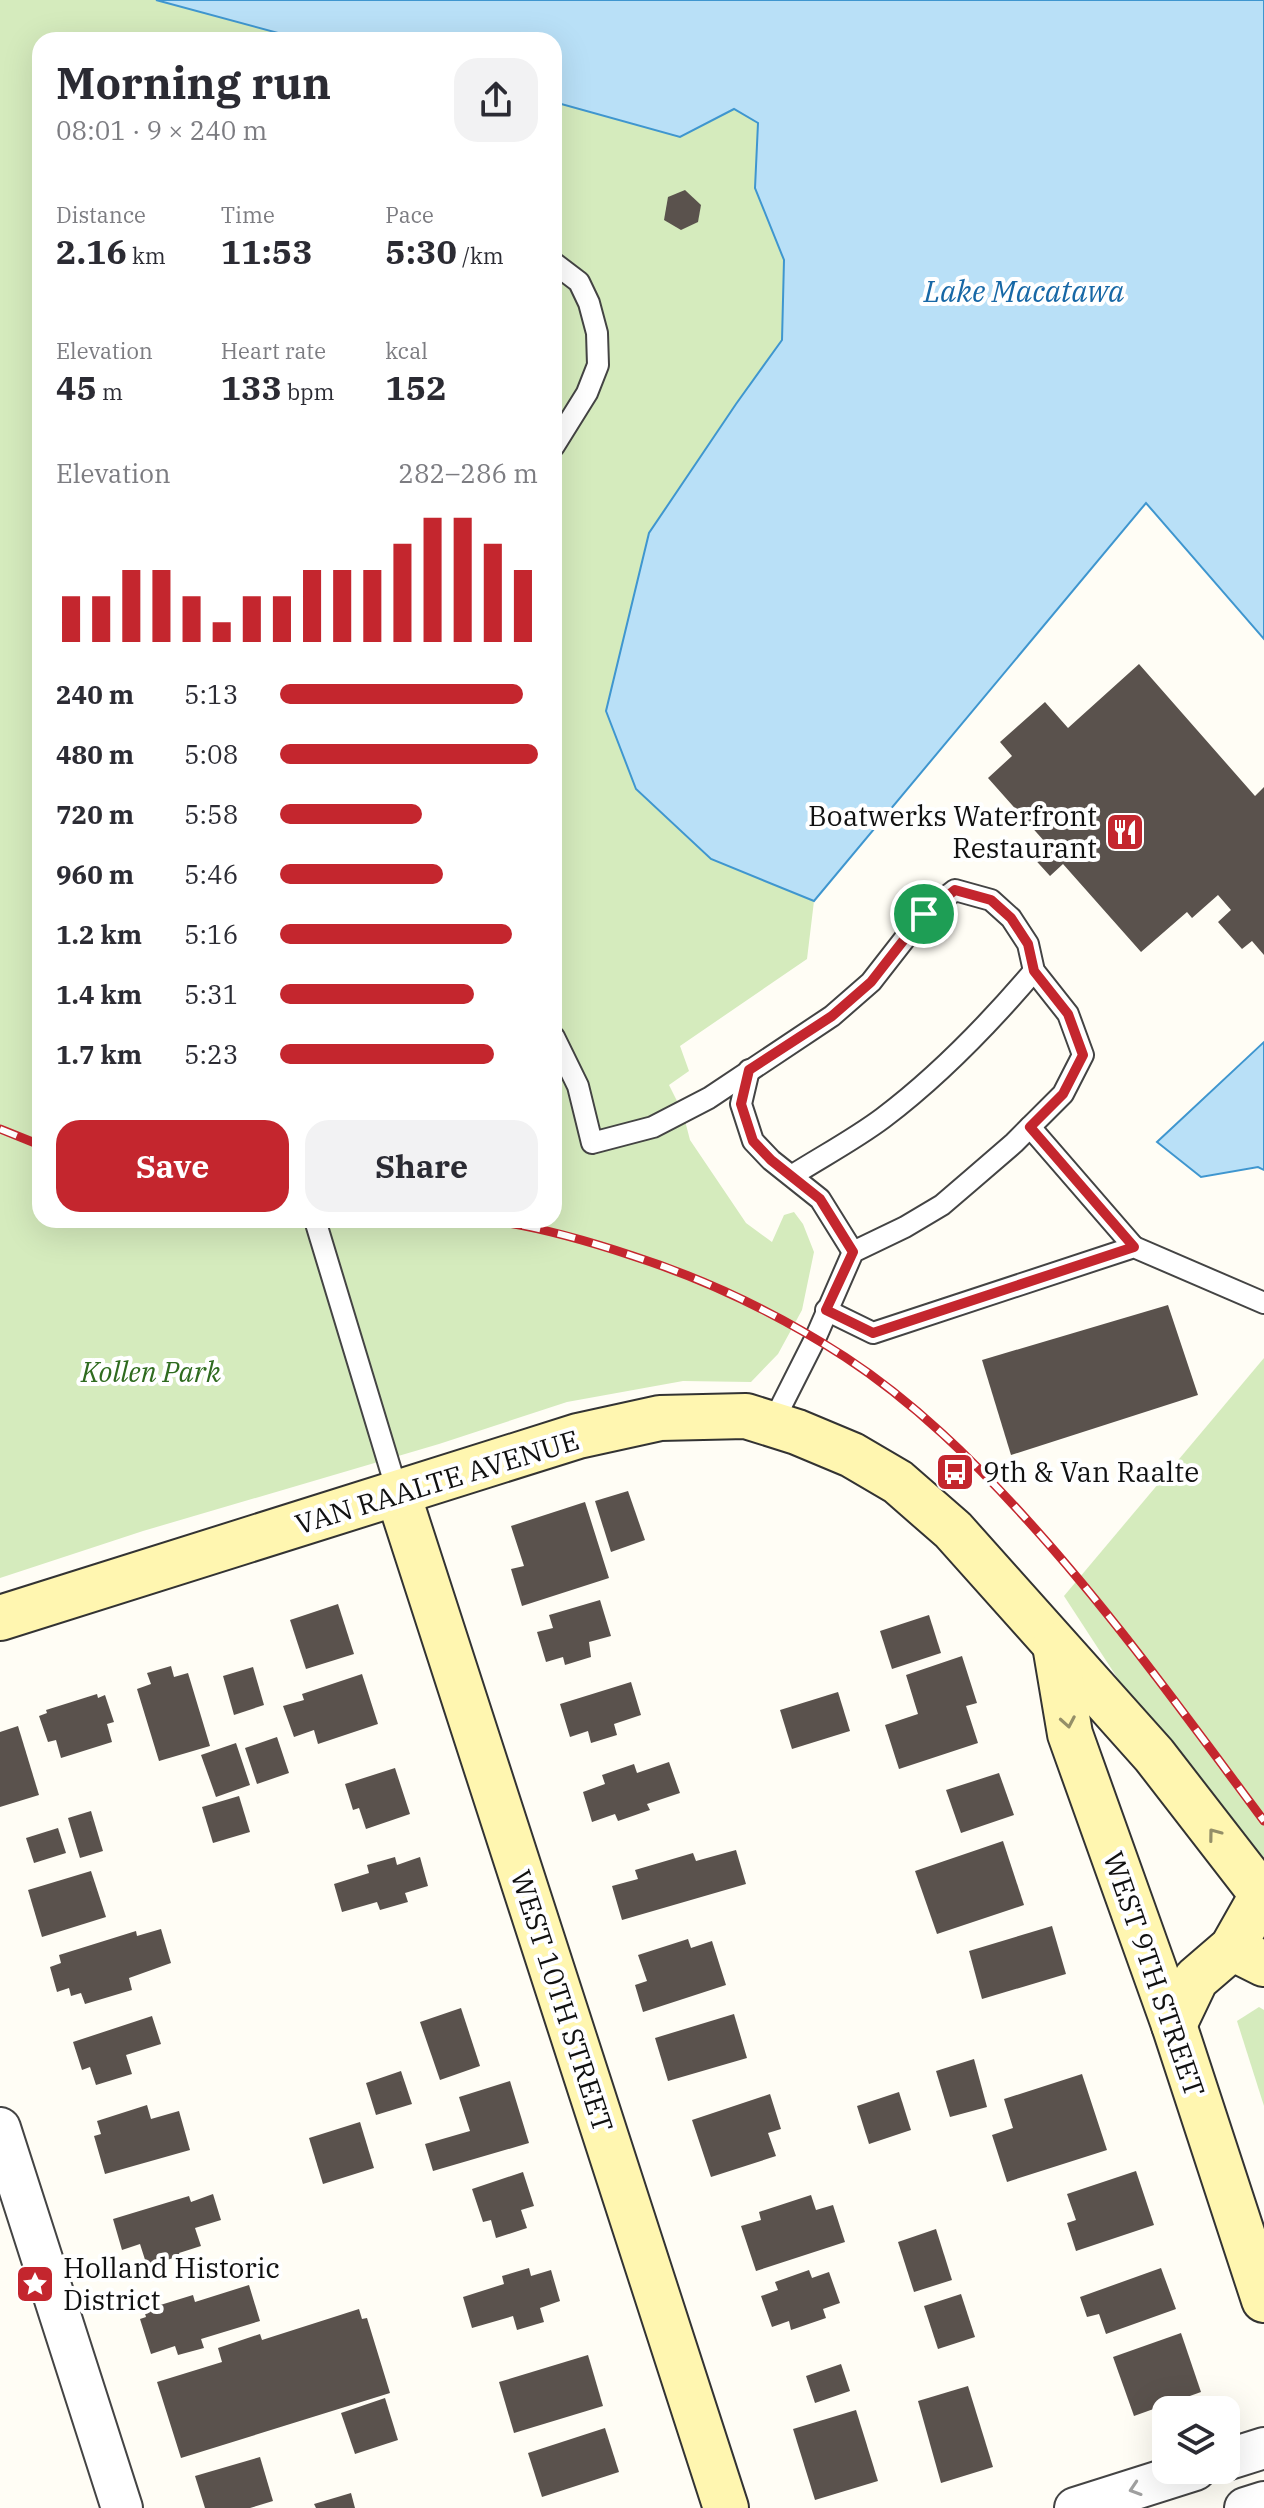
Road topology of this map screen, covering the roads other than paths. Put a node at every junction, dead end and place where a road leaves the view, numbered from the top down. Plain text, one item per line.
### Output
1 (562, 269) edge
2 (562, 433) edge
3 (1034, 971) junction
4 (562, 1053) edge
5 (749, 1070) junction
6 (1030, 1127) junction
7 (793, 1175) junction
8 (317, 1228) edge
9 (1134, 1247) junction
10 (853, 1252) junction
11 (1264, 1303) edge
12 (826, 1310) junction
13 (772, 1424) junction
14 (398, 1494) junction
15 (0, 1618) edge
16 (1055, 1645) junction
17 (1263, 1896) edge
18 (1248, 1956) edge
19 (1174, 2025) junction
20 (0, 2128) edge
21 (1264, 2300) edge
22 (1264, 2448) edge
23 (1240, 2456) edge
24 (1152, 2484) edge
25 (1264, 2502) edge
26 (122, 2508) edge
27 (726, 2508) edge
28 (1075, 2508) edge
29 (1245, 2508) edge

1 - 2 lane
3 - 5 lane
3 - 6 lane
3 - 7 lane
4 - 5 lane
5 - 7 lane
6 - 9 lane
6 - 10 lane
7 - 10 lane
8 - 14 lane
9 - 11 lane
9 - 12 lane
10 - 12 lane
12 - 13 lane
13 - 14 street, VAN RAALTE AVENUE
13 - 16 street, VAN RAALTE AVENUE
14 - 15 street, VAN RAALTE AVENUE
14 - 27 street, WEST 10TH STREET
17 -> 16 street, VAN RAALTE AVENUE
16 -> 19 street, WEST 9TH STREET
17 - 18 street
18 - 19 street
19 - 21 street, WEST 9TH STREET
20 - 26 street
22 - 23 street
24 -> 28 street
25 - 29 street

